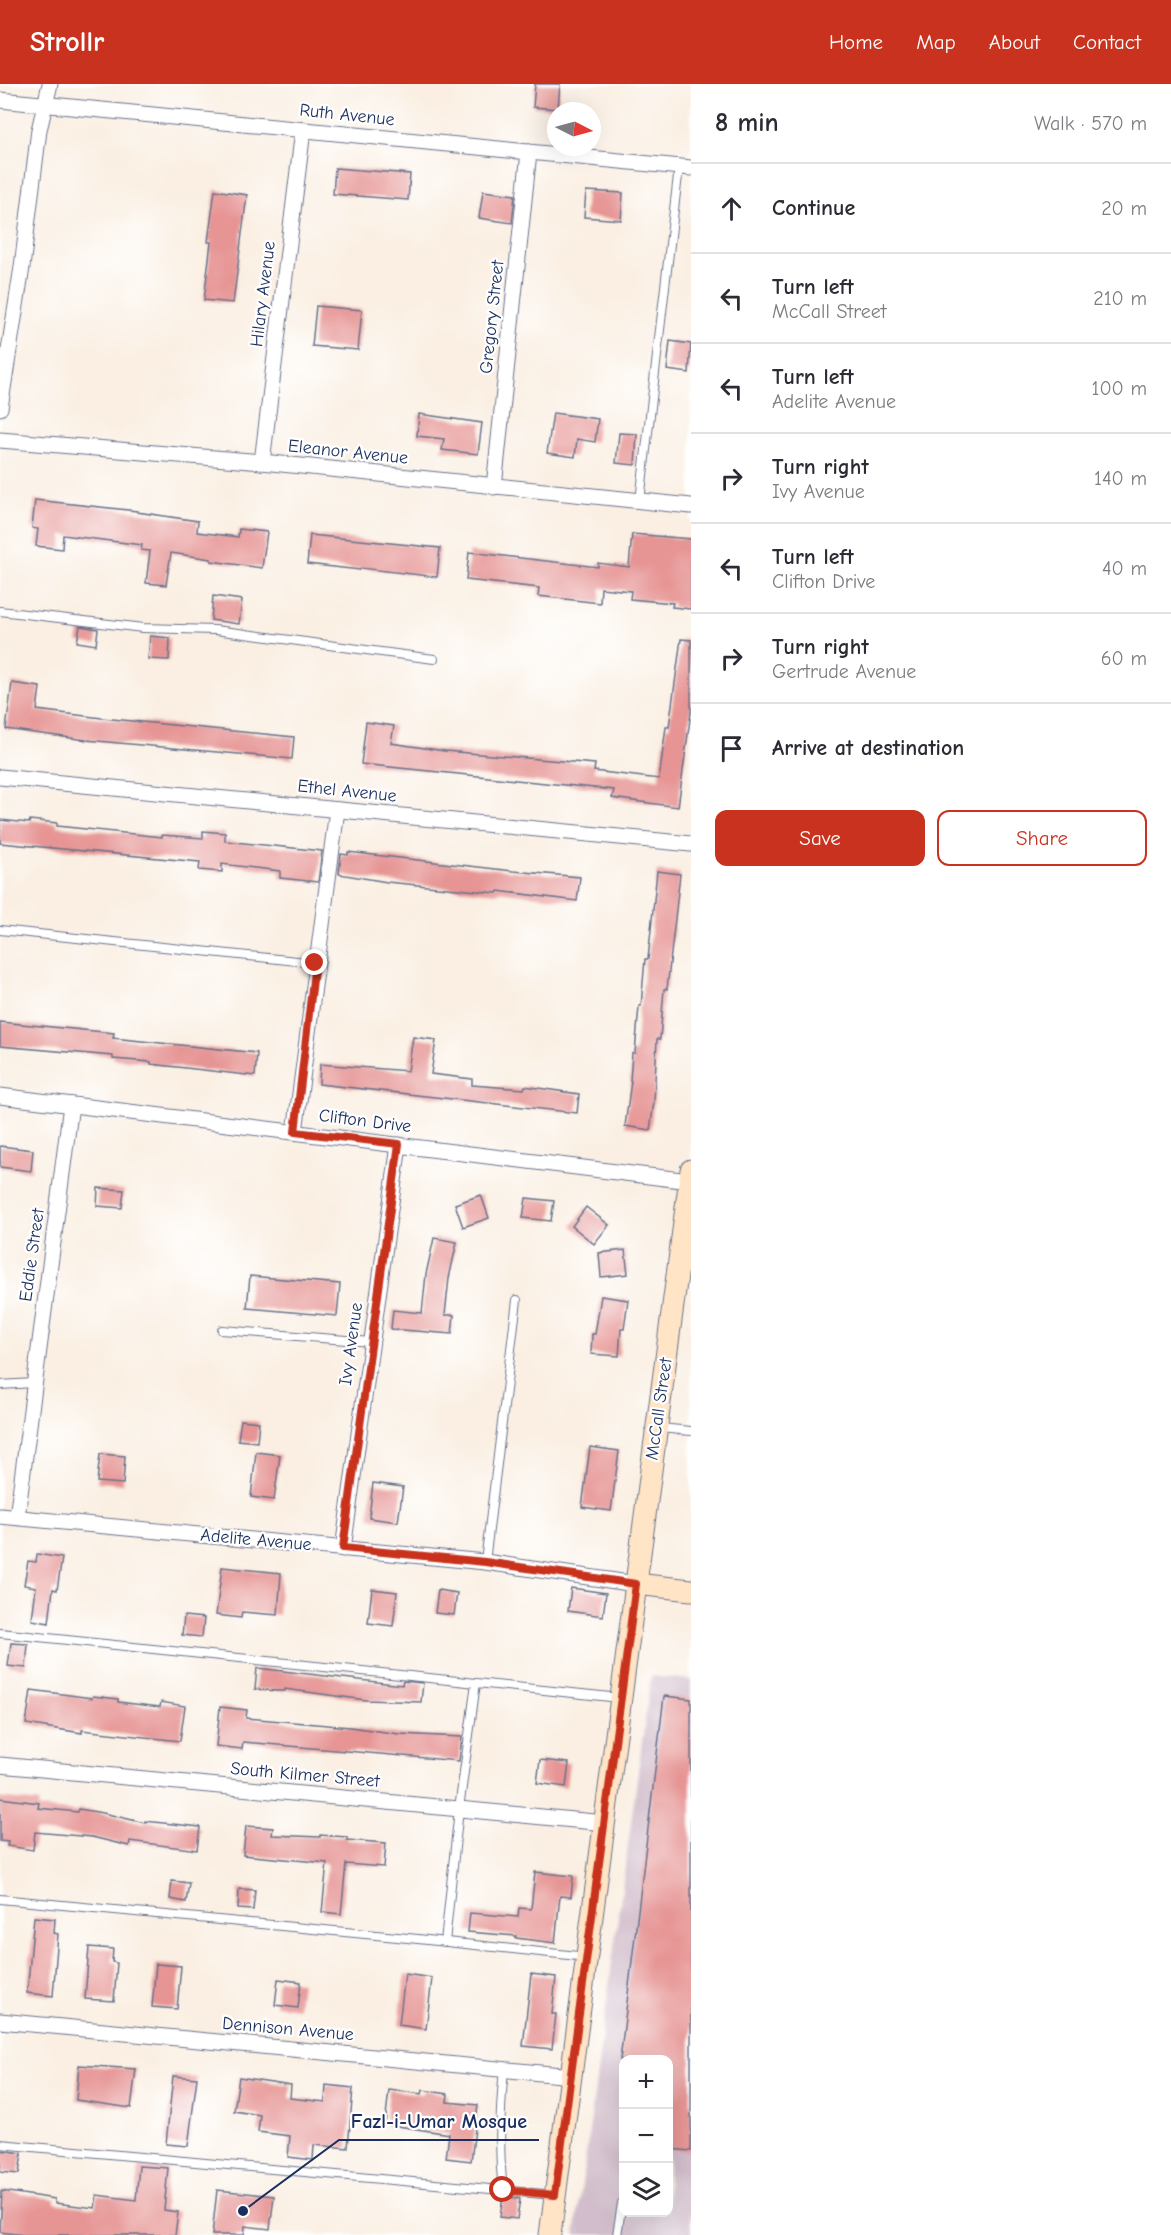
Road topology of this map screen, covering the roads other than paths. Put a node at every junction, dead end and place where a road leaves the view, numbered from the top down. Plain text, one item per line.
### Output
1 (50, 84) edge
2 (0, 100) edge
3 (45, 105) junction
4 (303, 130) junction
5 (529, 152) junction
6 (685, 168) edge
7 (0, 408) edge
8 (0, 440) edge
9 (262, 462) junction
10 (494, 487) junction
11 (640, 501) junction
12 (691, 506) edge
13 (0, 611) edge
14 (434, 659) dead end
15 (0, 777) edge
16 (337, 810) junction
17 (691, 844) edge
18 (0, 930) edge
19 (315, 963) junction
20 (0, 1096) edge
21 (71, 1105) junction
22 (295, 1132) junction
23 (399, 1144) junction
24 (690, 1175) edge
25 (684, 1276) edge
26 (517, 1300) dead end
27 (222, 1330) dead end
28 (371, 1342) junction
29 (34, 1383) junction
30 (0, 1385) edge
31 (657, 1428) junction
32 (691, 1431) edge
33 (0, 1516) edge
34 (16, 1517) junction
35 (343, 1548) junction
36 (485, 1562) junction
37 (637, 1580) junction
38 (691, 1590) edge
39 (0, 1633) edge
40 (476, 1683) junction
41 (622, 1698) junction
42 (0, 1765) edge
43 (459, 1809) junction
44 (605, 1823) junction
45 (0, 1899) edge
46 (445, 1942) junction
47 (588, 1957) junction
48 (0, 2021) edge
49 (504, 2069) junction
50 (572, 2076) junction
51 (0, 2144) edge
52 (503, 2190) junction
53 (555, 2195) junction
54 (620, 2217) edge
55 (550, 2235) edge
56 (617, 2235) edge

1 - 3 street
2 - 3 street, Ruth Avenue
3 - 4 street, Ruth Avenue
3 - 7 street
4 - 5 street, Ruth Avenue
4 - 9 street, Hilary Avenue
5 - 6 street, Ruth Avenue
5 - 10 street, Gregory Street
6 - 11 lane
8 - 9 street, Eleanor Avenue
9 - 10 street, Eleanor Avenue
10 - 11 street, Eleanor Avenue
11 - 12 street, Eleanor Avenue
13 - 14 lane
15 - 16 street, Ethel Avenue
16 - 17 street, Ethel Avenue
16 - 19 street
18 - 19 lane
19 - 22 street
20 - 21 street, Clifton Drive
21 - 22 street, Clifton Drive
21 - 29 street, Eddie Street
22 - 23 street, Clifton Drive
23 - 24 street, Clifton Drive
23 - 28 street, Ivy Avenue
24 - 25 street, McCall Street
25 - 31 street, McCall Street
26 - 36 lane
27 - 28 lane
28 - 35 street, Ivy Avenue
29 - 30 lane
29 - 34 street, Eddie Street
31 - 32 lane
31 - 37 street, McCall Street
33 - 34 street, Adelite Avenue
34 - 35 street, Adelite Avenue
35 - 36 street, Adelite Avenue
36 - 37 street, Adelite Avenue
37 - 38 street, Adelite Avenue
37 - 41 street, McCall Street
39 - 40 lane
40 - 41 lane
40 - 43 lane
41 - 44 street, McCall Street
42 - 43 street, South Kilmer Street
43 - 44 street, South Kilmer Street
43 - 46 lane
44 - 47 street, McCall Street
45 - 46 lane
46 - 47 lane
47 - 50 street, McCall Street
48 - 49 street, Dennison Avenue
49 - 50 street, Dennison Avenue
49 - 52 lane
50 - 53 street, McCall Street
51 - 52 lane
52 - 53 lane
53 - 55 street, McCall Street
54 - 56 lane

